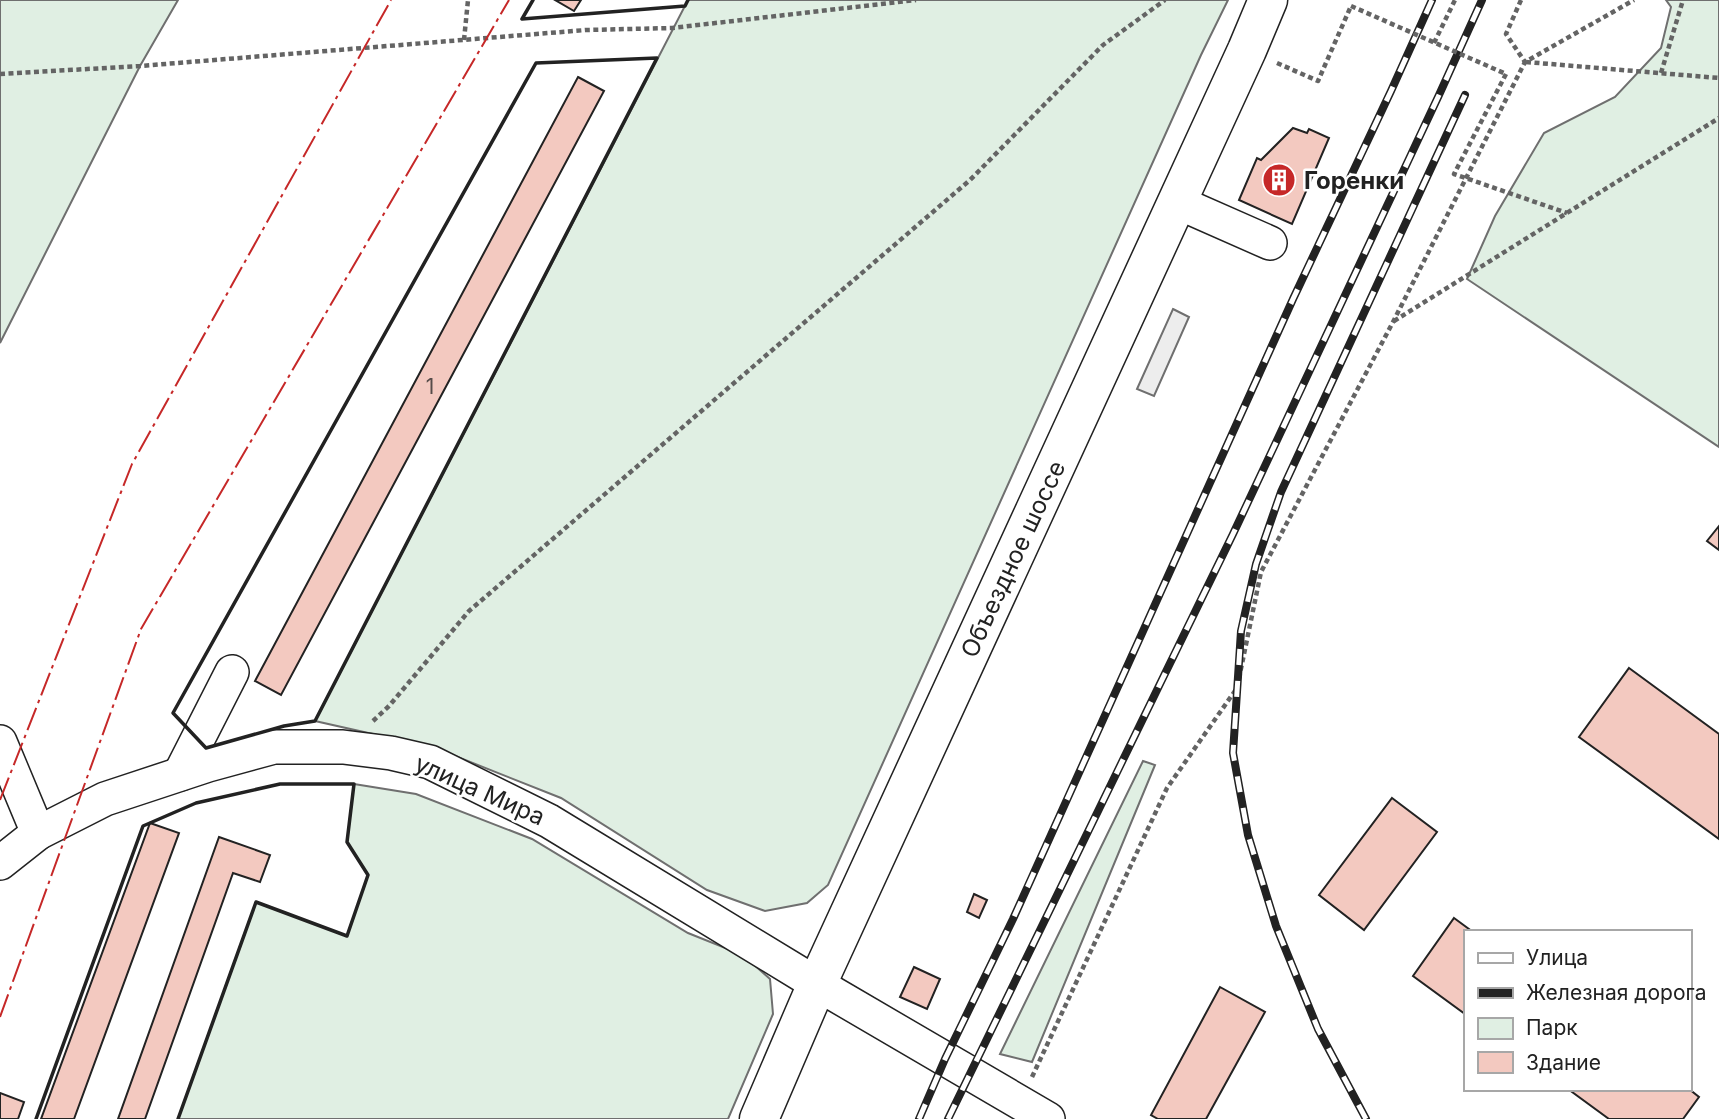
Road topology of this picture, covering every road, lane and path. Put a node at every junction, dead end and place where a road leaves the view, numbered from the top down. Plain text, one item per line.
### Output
1 (468, 0) edge
2 (916, 0) edge
3 (1165, 0) edge
4 (1268, 0) edge
5 (1455, 0) edge
6 (1521, 0) edge
7 (1634, 0) edge
8 (1684, 0) edge
9 (464, 40) junction
10 (1434, 43) junction
11 (1525, 62) junction
12 (1661, 73) junction
13 (0, 74) edge
14 (1304, 75) dead end
15 (1719, 78) edge
16 (1719, 118) edge
17 (1466, 180) junction
18 (1177, 202) junction
19 (1567, 213) junction
20 (1270, 243) dead end
21 (1393, 322) junction
22 (232, 672) dead end
23 (365, 728) dead end
24 (0, 742) edge
25 (180, 774) junction
26 (38, 833) junction
27 (0, 863) edge
28 (817, 984) junction
29 (1034, 1111) edge
30 (759, 1119) edge

1 - 9 path
2 - 9 path
3 - 23 path
4 - 18 main road, Объездное шоссе
5 - 10 path
6 - 11 path
7 - 11 path
8 - 12 path
9 - 13 path
10 - 14 path, bridge
10 - 17 path, bridge
11 - 12 path
11 - 17 path
12 - 15 path
16 - 19 path
17 - 19 path
17 - 21 path
18 - 20 street
18 - 28 main road, Объездное шоссе
19 - 21 path
21 - 29 path
22 - 25 street
24 - 26 street
25 - 26 street, улица Мира
25 - 28 street, улица Мира
26 - 27 street, улица Мира
28 - 29 street, улица Мира
28 - 30 main road, Объездное шоссе

